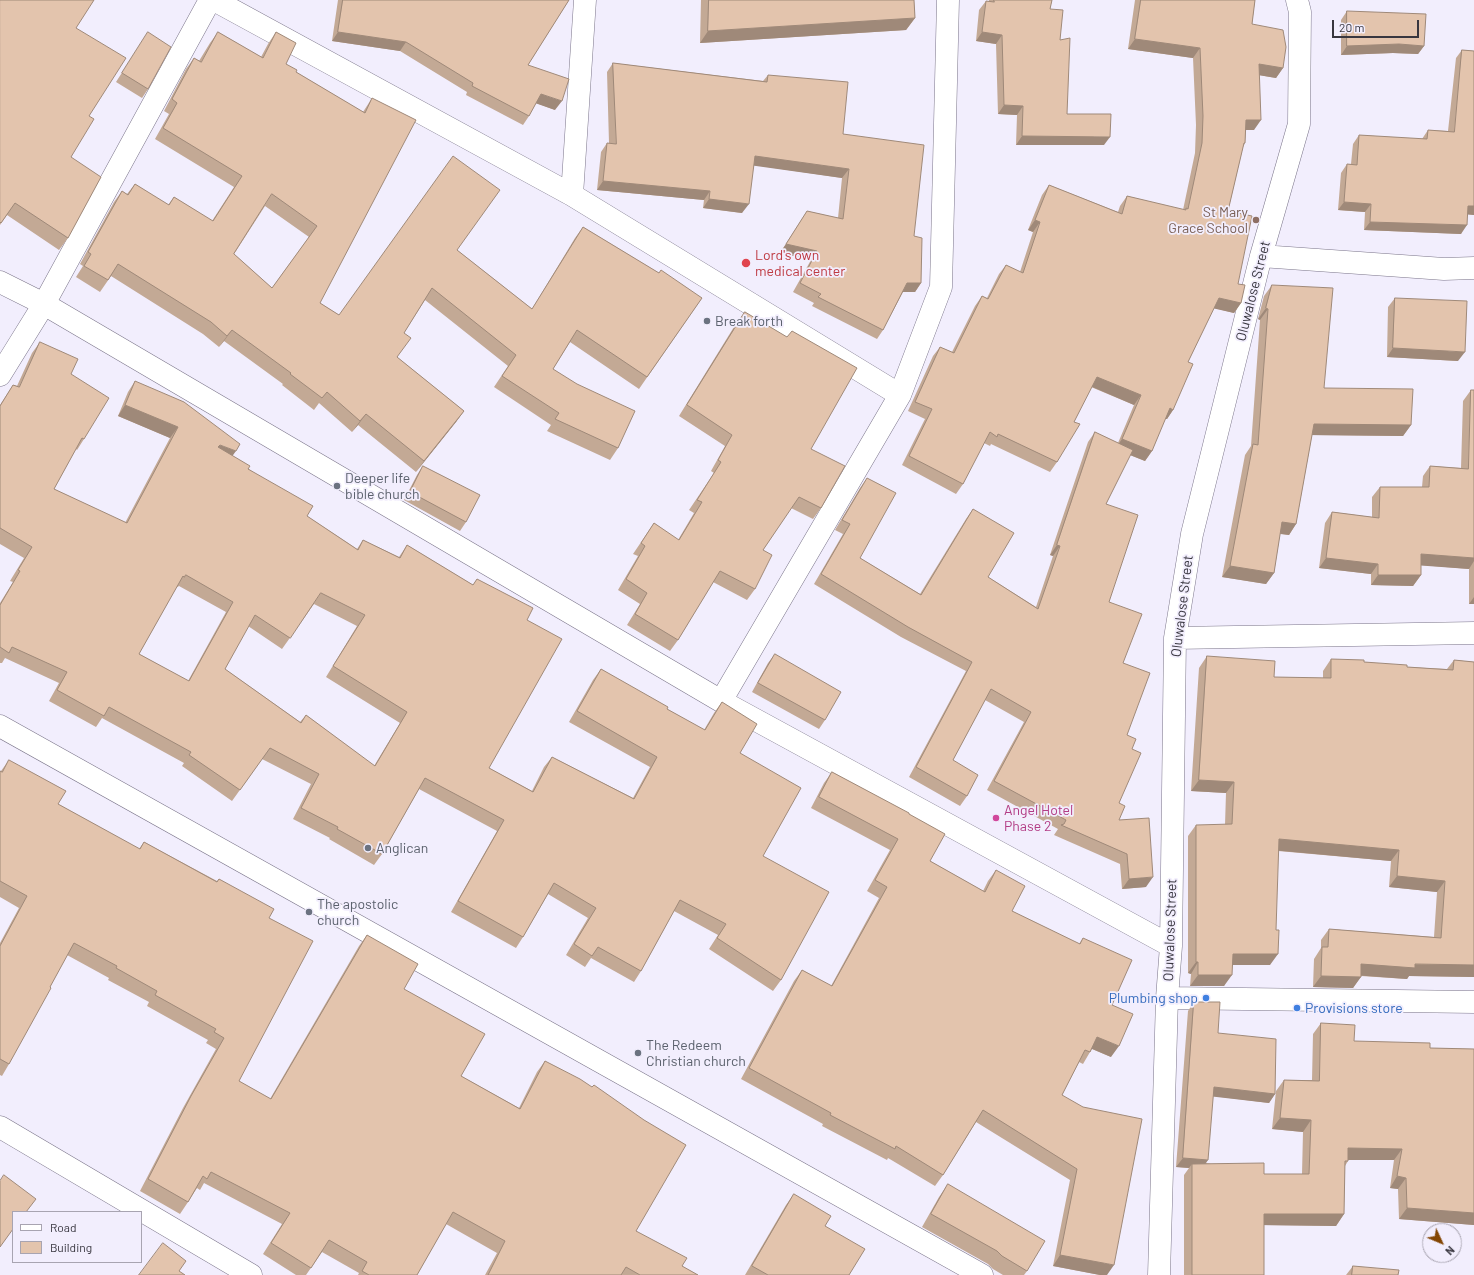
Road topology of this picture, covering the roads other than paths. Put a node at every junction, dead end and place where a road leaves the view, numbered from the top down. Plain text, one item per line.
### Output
1 (210, 0) edge
2 (214, 0) edge
3 (585, 0) edge
4 (948, 0) edge
5 (1301, 4) edge
6 (572, 195) junction
7 (1261, 256) junction
8 (1474, 268) edge
9 (0, 282) edge
10 (44, 304) junction
11 (0, 375) edge
12 (900, 395) junction
13 (1474, 633) edge
14 (1175, 638) junction
15 (721, 701) junction
16 (0, 726) edge
17 (1171, 946) junction
18 (1167, 998) junction
19 (1474, 1002) edge
20 (0, 1127) edge
21 (251, 1275) edge
22 (982, 1275) edge
23 (1159, 1275) edge

1 - 10 street
2 - 6 street
3 - 6 street
4 - 12 street
5 - 7 street, Oluwalose Street
6 - 12 street
7 - 8 street
7 - 14 street, Oluwalose Street
9 - 10 street
10 - 11 street
10 - 15 street
12 - 15 street
13 - 14 street
14 - 17 street, Oluwalose Street
15 - 17 street
16 - 22 street
17 - 18 street, Oluwalose Street
18 - 19 street
18 - 23 street, Oluwalose Street
20 - 21 street

